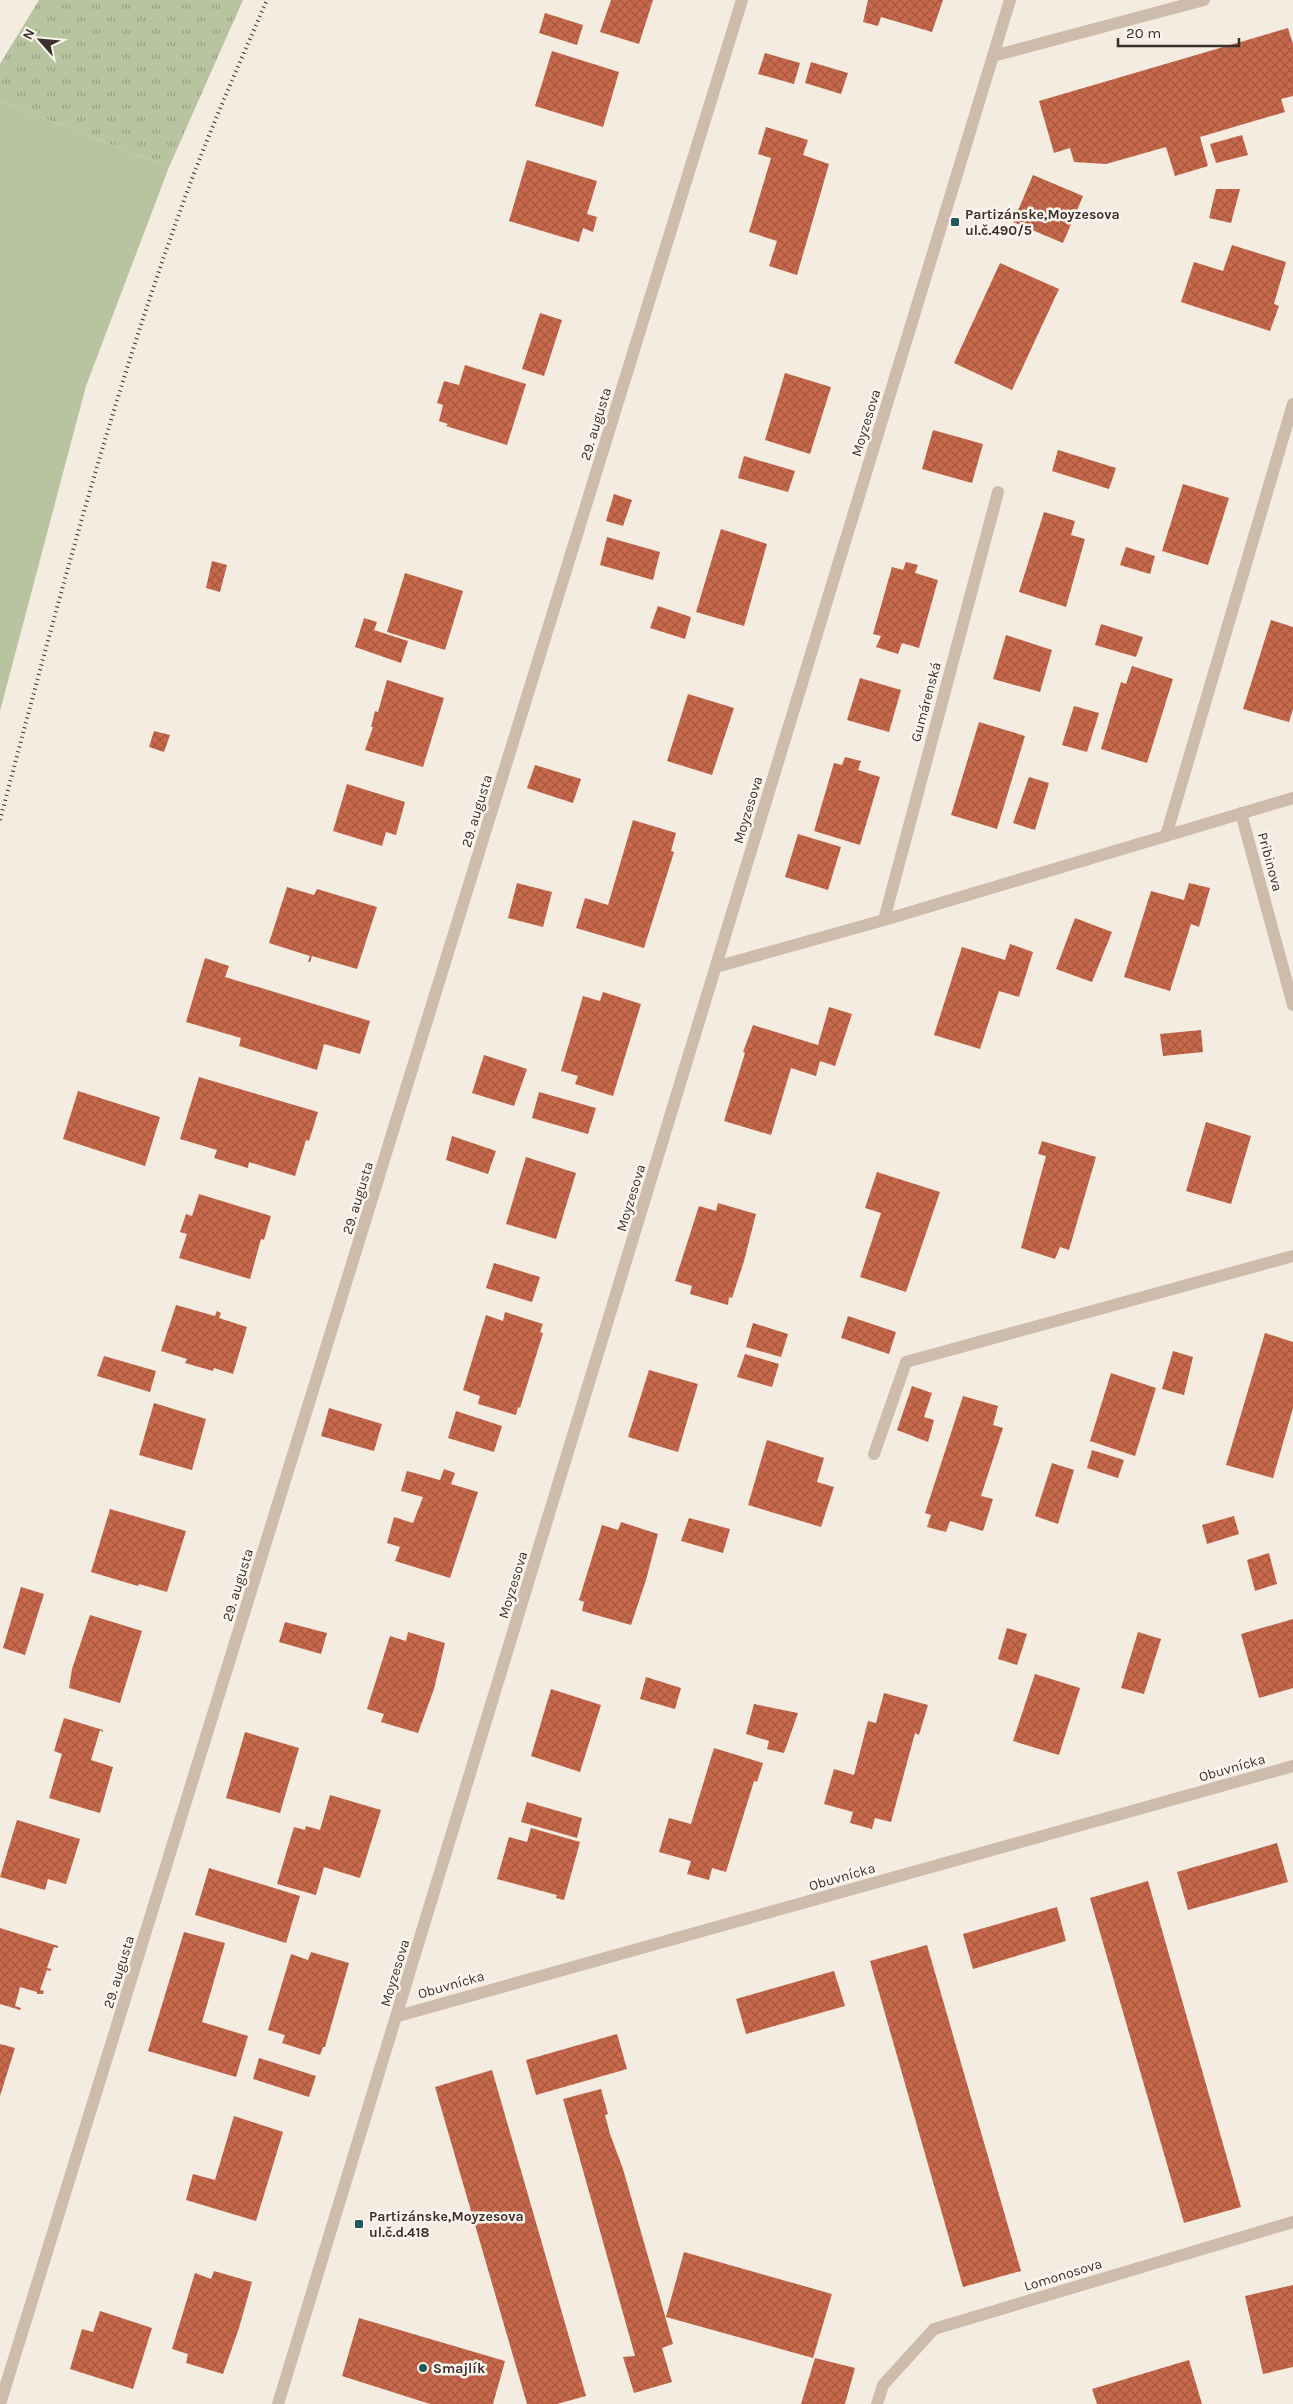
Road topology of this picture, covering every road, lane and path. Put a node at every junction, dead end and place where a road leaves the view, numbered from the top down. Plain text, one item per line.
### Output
1 (742, 0) edge
2 (1010, 0) edge
3 (1204, 0) edge
4 (993, 56) junction
5 (1293, 404) edge
6 (998, 492) dead end
7 (1293, 798) edge
8 (1241, 813) junction
9 (1166, 836) junction
10 (884, 920) junction
11 (716, 966) junction
12 (1293, 1005) edge
13 (1293, 1256) edge
14 (874, 1454) dead end
15 (1293, 1766) edge
16 (398, 2016) junction
17 (1293, 2222) edge
18 (0, 2404) edge
19 (278, 2404) edge
20 (878, 2404) edge

1 - 18 street, 29. augusta
2 - 4 street, Moyzesova
3 - 4 street
4 - 11 street, Moyzesova
5 - 9 street
6 - 10 street, Gumárenská
7 - 8 street
8 - 9 street
8 - 12 street, Pribinova
9 - 10 street
10 - 11 street
11 - 16 street, Moyzesova
13 - 14 street
15 - 16 street, Obuvnícka
16 - 19 street, Moyzesova
17 - 20 street, Lomonosova

